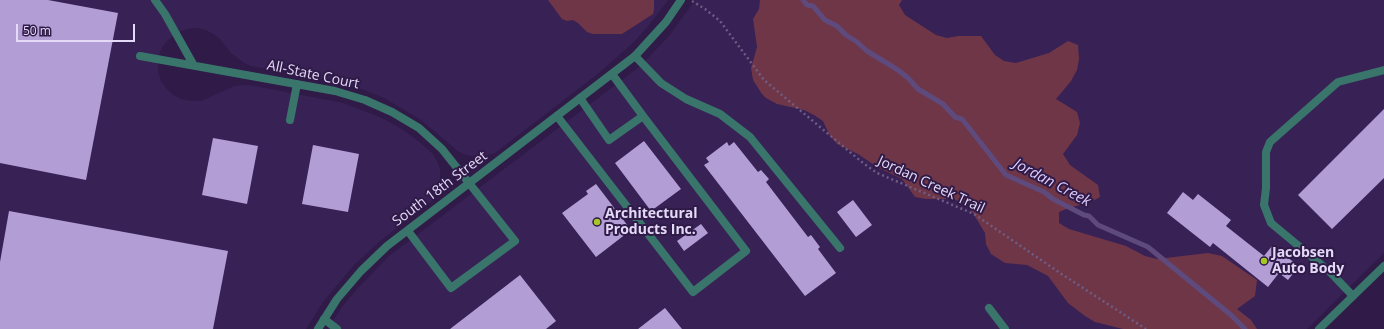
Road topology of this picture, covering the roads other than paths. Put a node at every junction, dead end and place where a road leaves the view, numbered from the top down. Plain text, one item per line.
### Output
1 (155, 0) edge
2 (681, 0) edge
3 (140, 56) dead end
4 (636, 56) junction
5 (193, 64) junction
6 (1384, 70) edge
7 (612, 74) junction
8 (297, 84) junction
9 (580, 98) junction
10 (557, 116) junction
11 (643, 116) junction
12 (290, 120) dead end
13 (470, 184) junction
14 (408, 231) junction
15 (840, 248) dead end
16 (1384, 266) edge
17 (1353, 296) junction
18 (989, 308) dead end
19 (324, 319) junction
20 (318, 329) edge
21 (337, 329) edge
22 (1005, 329) edge
23 (1319, 329) edge

1 - 5 street
2 - 4 street, South 18th Street
3 - 5 street, All-State Court
4 - 7 street, South 18th Street
4 - 15 street
5 - 8 street, All-State Court
6 - 17 street
7 - 9 street, South 18th Street
7 - 11 street
8 - 12 street
8 - 13 street, All-State Court
9 - 10 street, South 18th Street
9 - 11 street
10 - 11 street
10 - 13 street, South 18th Street
13 - 14 street, South 18th Street
13 - 14 street, All-State Court
14 - 19 street, South 18th Street
16 - 17 street
17 - 23 street
18 - 22 street
19 - 20 street, South 18th Street
19 - 21 street

